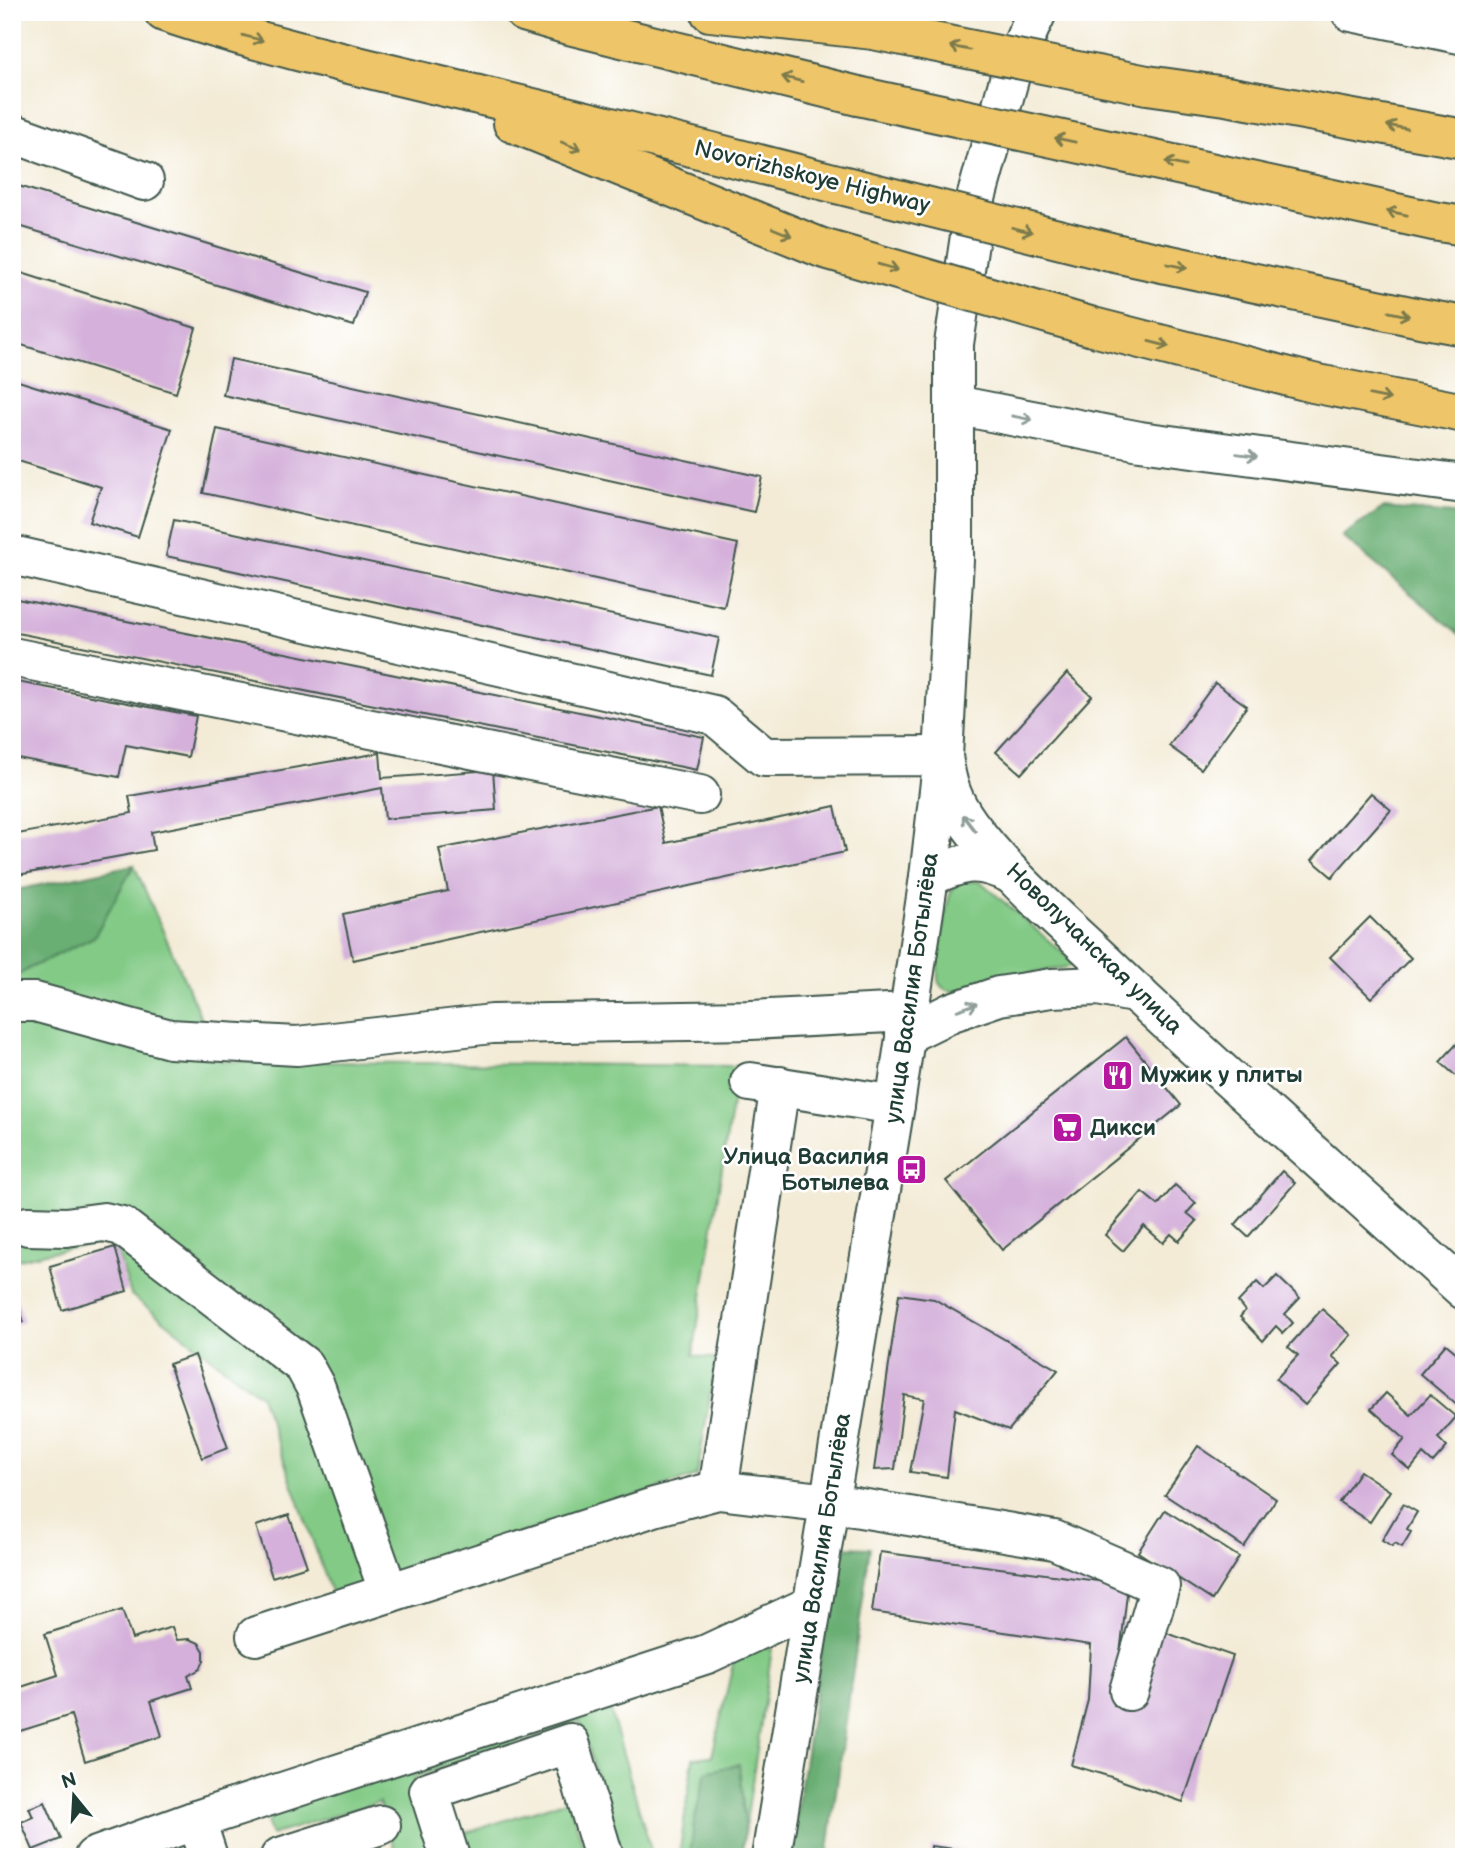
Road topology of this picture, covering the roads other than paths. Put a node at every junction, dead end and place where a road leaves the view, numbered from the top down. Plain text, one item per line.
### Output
1 (164, 12) edge
2 (523, 12) edge
3 (710, 12) edge
4 (1037, 12) edge
5 (1351, 12) edge
6 (1464, 35) edge
7 (394, 75) junction
8 (12, 133) edge
9 (1464, 139) edge
10 (144, 181) dead end
11 (1464, 226) edge
12 (1464, 326) edge
13 (955, 405) junction
14 (1464, 413) edge
15 (1464, 484) edge
16 (12, 555) edge
17 (12, 657) edge
18 (943, 756) junction
19 (699, 795) dead end
20 (1013, 875) junction
21 (929, 877) junction
22 (1138, 994) junction
23 (12, 1003) edge
24 (907, 1024) junction
25 (895, 1105) junction
26 (28, 1226) dead end
27 (1464, 1290) edge
28 (718, 1489) junction
29 (830, 1503) junction
30 (389, 1593) junction
31 (812, 1605) junction
32 (256, 1636) dead end
33 (1129, 1691) dead end
34 (196, 1820) junction
35 (381, 1825) dead end
36 (94, 1857) edge
37 (208, 1857) edge
38 (280, 1857) edge
39 (450, 1857) edge
40 (604, 1857) edge
41 (771, 1857) edge

1 -> 7 highway, Novorizhskoye Highway
11 -> 2 highway, bridge
9 -> 3 highway, bridge
4 - 13 street, улица Василия Ботылёва
5 - 6 street
7 -> 12 highway, Novorizhskoye Highway, bridge
7 -> 14 highway, bridge
8 - 10 street
13 -> 15 street
13 - 18 street, улица Василия Ботылёва
16 - 18 street
17 - 19 street
20 -> 18 street, Новолучанская улица
18 - 21 street, улица Василия Ботылёва
20 - 21 street
20 - 22 street, Новолучанская улица
21 - 24 street, улица Василия Ботылёва
24 -> 22 street
22 - 27 street, Новолучанская улица
23 - 24 street
24 - 25 street, улица Василия Ботылёва
25 - 28 street
25 - 29 street, улица Василия Ботылёва
26 - 30 street
28 - 29 street
28 - 30 street
29 - 31 street, улица Василия Ботылёва
29 - 33 street
30 - 32 street
31 - 34 street
31 - 41 street, улица Василия Ботылёва
34 - 36 street
34 - 37 street
35 - 38 street
39 - 40 street

